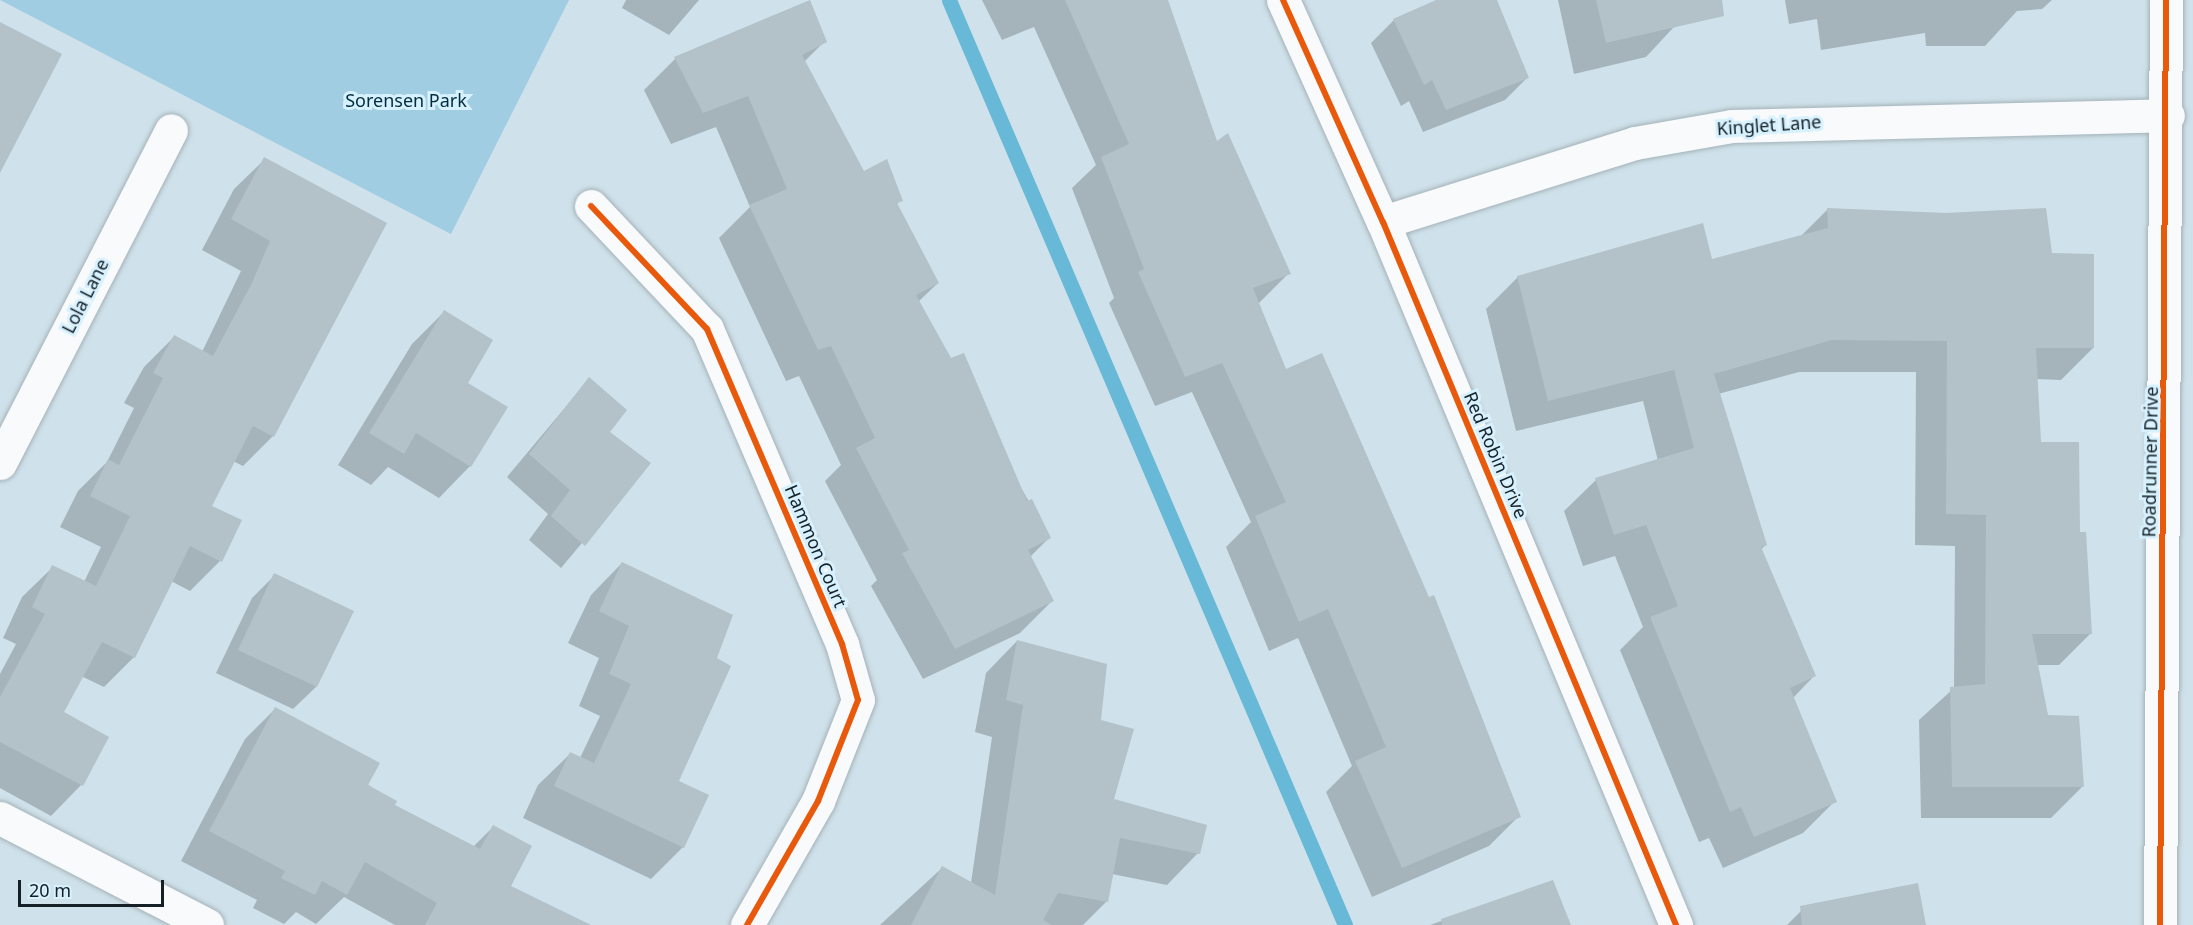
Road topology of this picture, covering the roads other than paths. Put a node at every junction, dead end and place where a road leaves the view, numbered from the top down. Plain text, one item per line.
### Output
1 (1283, 0) edge
2 (2166, 0) edge
3 (2168, 115) junction
4 (171, 130) dead end
5 (591, 206) dead end
6 (1383, 222) junction
7 (0, 463) edge
8 (0, 818) edge
9 (207, 925) edge
10 (747, 925) edge
11 (1676, 925) edge
12 (2160, 925) edge

1 - 6 street, Red Robin Drive
2 - 3 street, Roadrunner Drive
3 - 6 street, Kinglet Lane
3 - 12 street, Roadrunner Drive
4 - 7 street, Lola Lane
5 - 10 street, Hammon Court
6 - 11 street, Red Robin Drive
8 - 9 street

